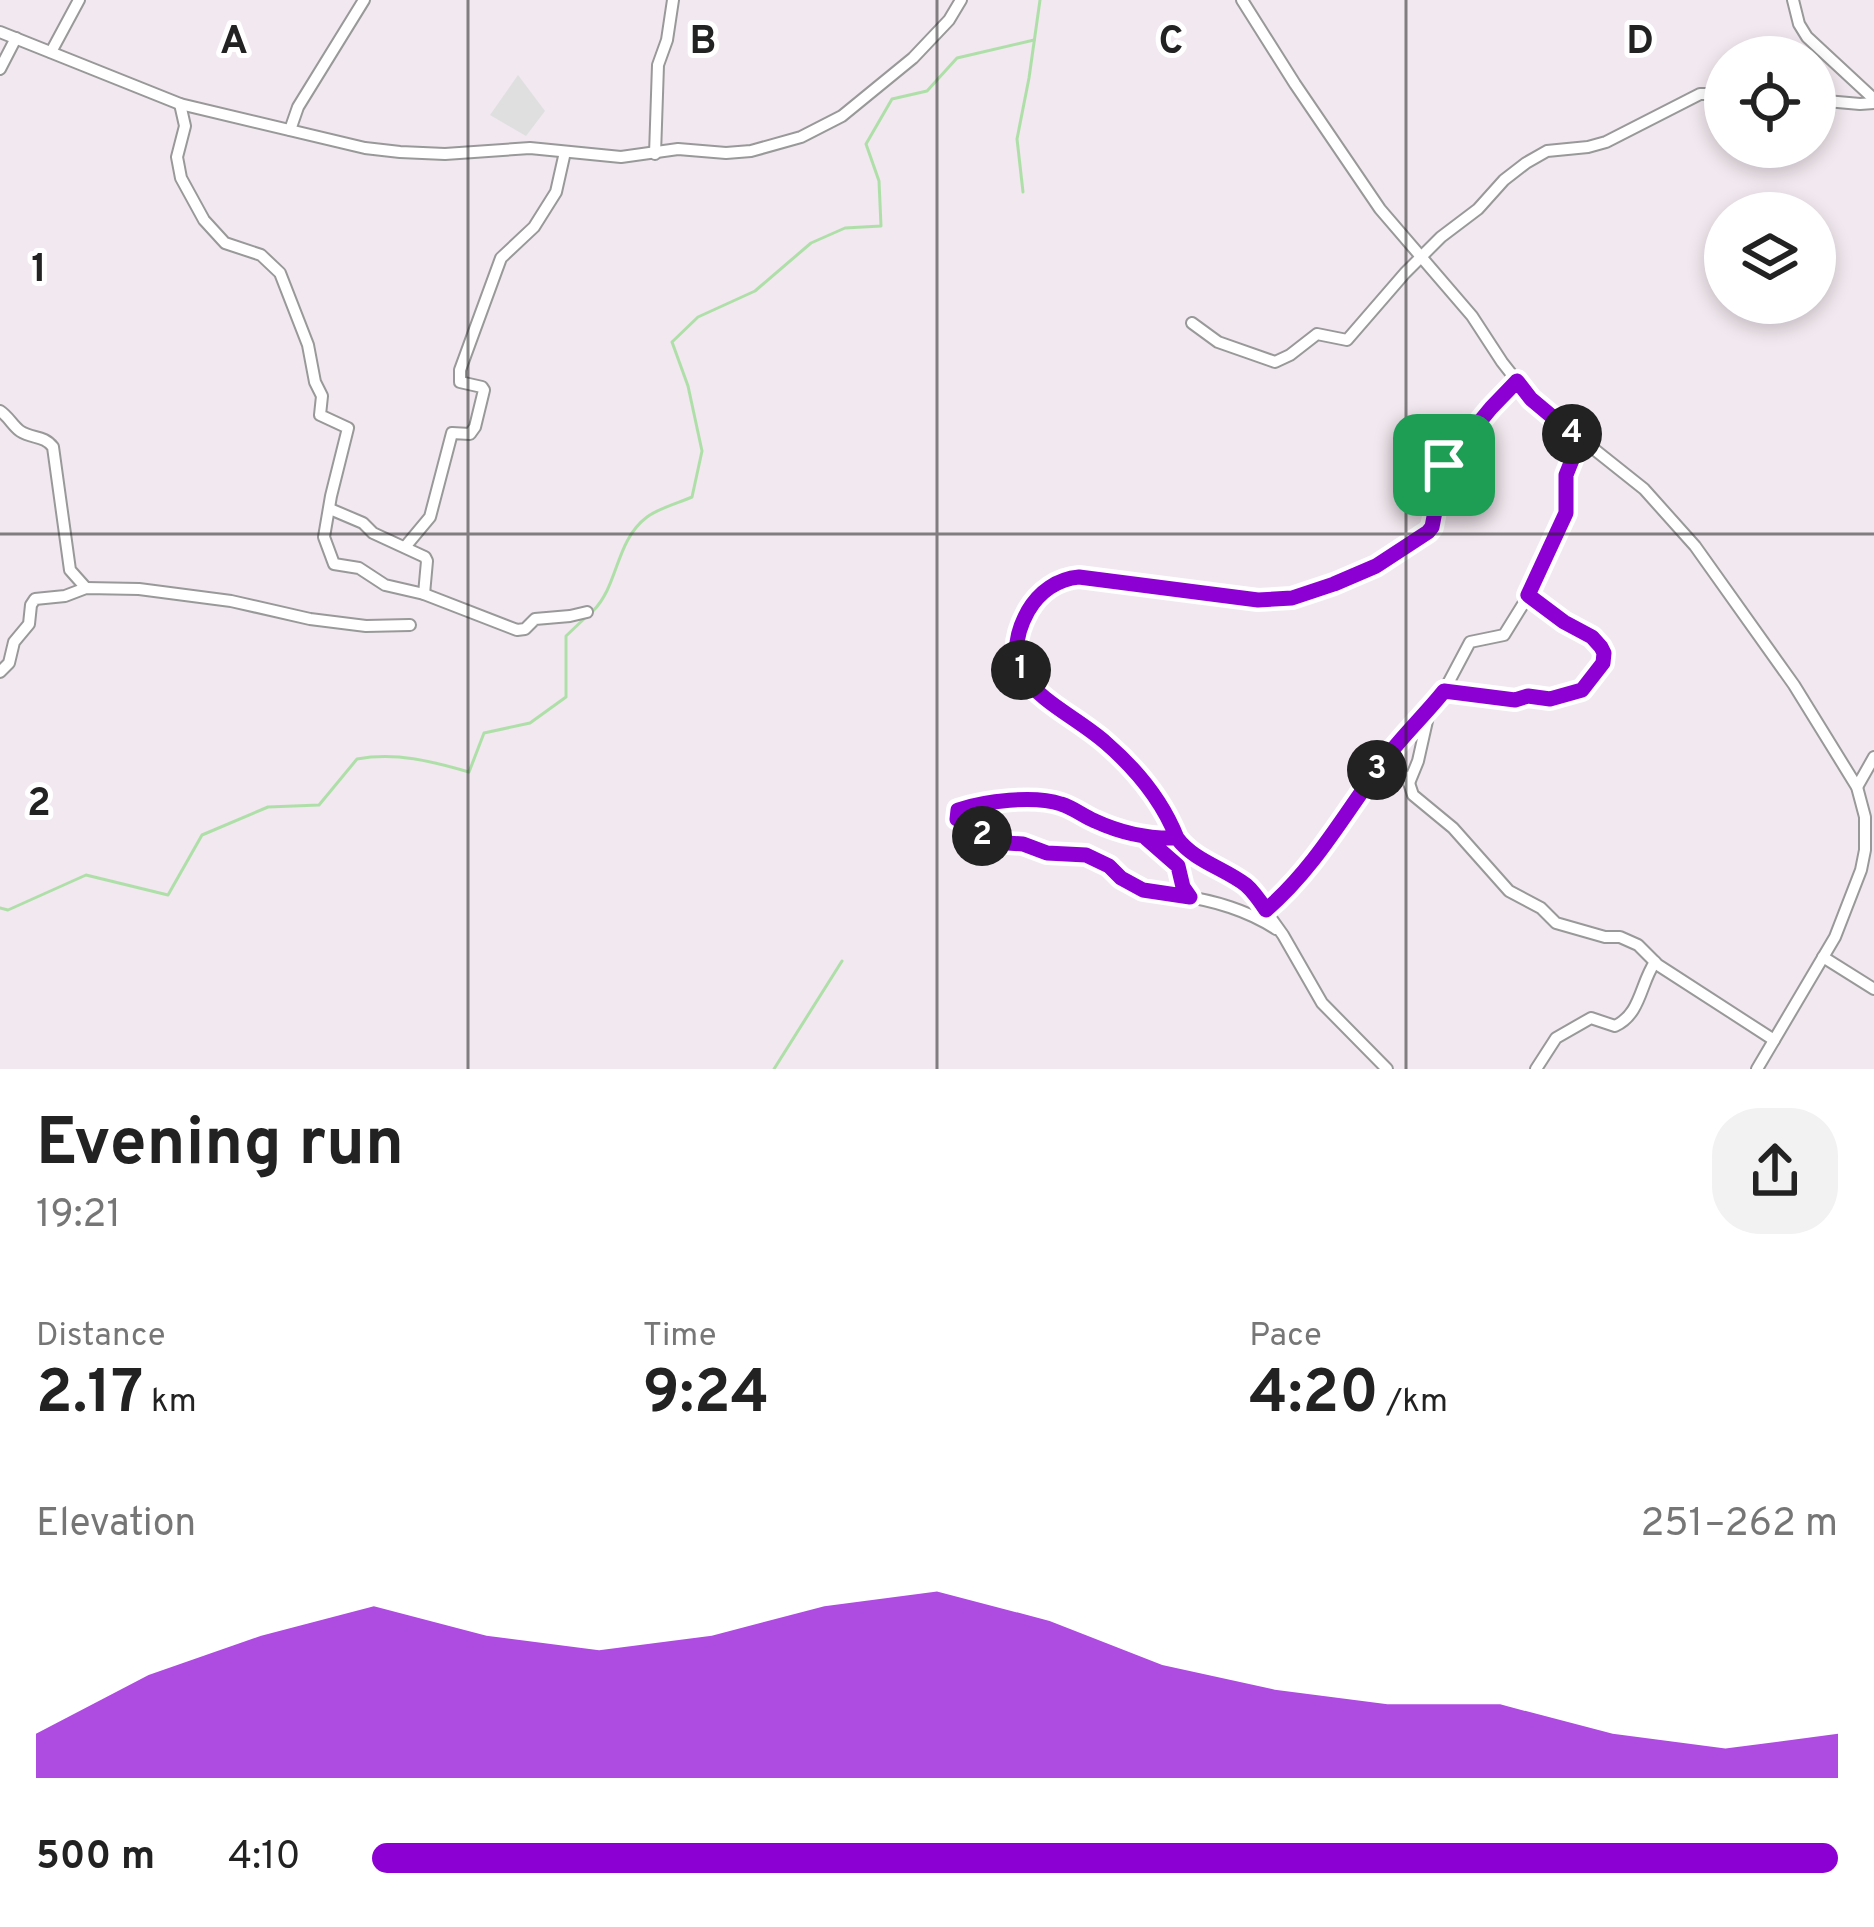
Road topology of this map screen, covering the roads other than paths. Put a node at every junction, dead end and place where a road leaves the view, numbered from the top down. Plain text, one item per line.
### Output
1 (79, 0) edge
2 (364, 0) edge
3 (673, 0) edge
4 (962, 0) edge
5 (1242, 0) edge
6 (1793, 0) edge
7 (0, 32) edge
8 (16, 38) junction
9 (51, 52) junction
10 (0, 69) edge
11 (1704, 94) edge
12 (1874, 101) edge
13 (1836, 102) edge
14 (180, 104) junction
15 (290, 130) junction
16 (565, 152) junction
17 (655, 154) junction
18 (1421, 258) junction
19 (1192, 323) dead end
20 (1517, 381) junction
21 (0, 411) edge
22 (1580, 440) junction
23 (329, 509) junction
24 (405, 547) junction
25 (86, 588) junction
26 (424, 594) junction
27 (1528, 595) junction
28 (587, 612) dead end
29 (410, 625) dead end
30 (0, 673) edge
31 (1444, 691) junction
32 (1429, 709) junction
33 (1387, 756) junction
34 (1874, 757) edge
35 (1409, 783) junction
36 (1857, 787) junction
37 (1869, 818) edge
38 (1146, 838) junction
39 (1177, 838) junction
40 (1190, 897) junction
41 (1266, 910) junction
42 (1283, 935) junction
43 (1823, 957) junction
44 (1655, 962) junction
45 (1874, 989) edge
46 (1774, 1040) junction
47 (1387, 1069) edge
48 (1536, 1069) edge
49 (1757, 1069) edge

1 - 9 street
2 - 15 street
3 - 17 street
4 - 17 street
5 - 18 street
6 - 12 street
7 - 8 street
8 - 9 street
8 - 10 street
9 - 14 street
11 - 18 street
12 - 13 street
14 - 15 street
14 - 23 street
15 - 16 street
16 - 17 street
16 - 24 street
18 - 19 street
18 - 20 street
20 - 22 street
20 - 39 street
21 - 25 street
22 - 27 street
22 - 36 street
23 - 24 street
23 - 26 street
24 - 26 street
25 - 29 street
25 - 30 street
26 - 28 street
27 - 31 street
27 - 31 street
31 - 32 street
32 - 33 street
32 - 35 street
33 - 35 street
33 - 41 street
34 - 36 street
35 - 44 street
36 - 37 street
37 - 43 street
38 - 39 street
38 - 40 street
38 - 40 street
39 - 41 street
40 - 42 street
41 - 42 street
42 - 47 street
43 - 45 street
43 - 46 street
44 - 46 street
44 - 48 street
46 - 49 street

